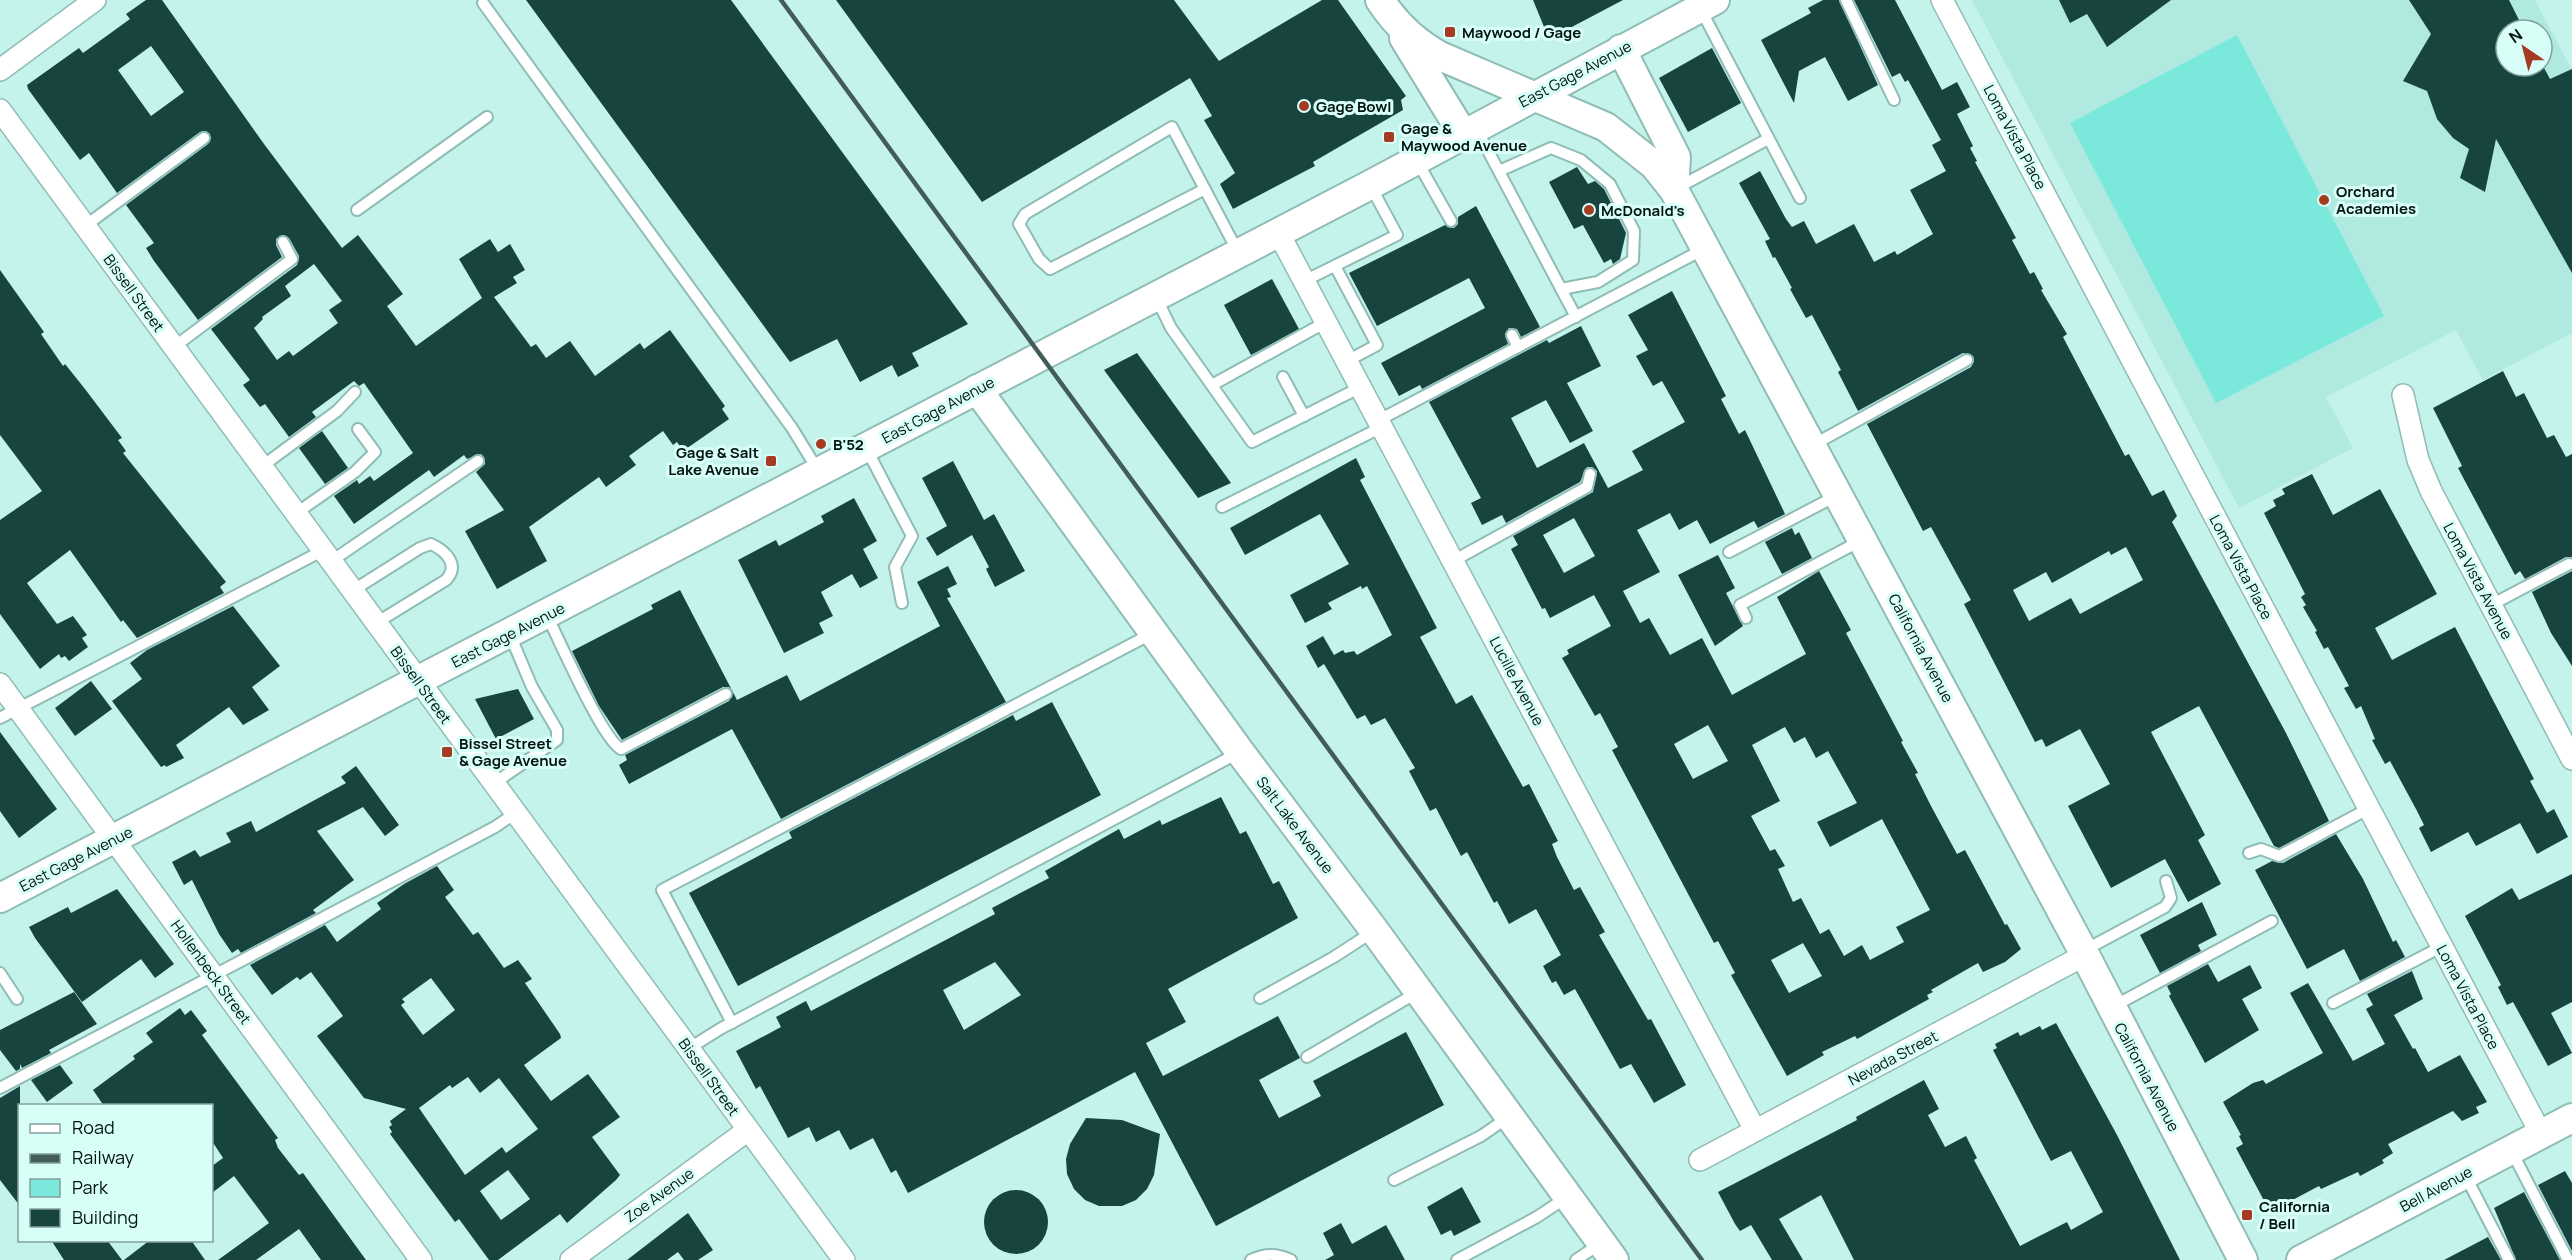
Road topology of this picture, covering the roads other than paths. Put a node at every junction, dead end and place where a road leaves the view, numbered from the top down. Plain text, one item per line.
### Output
1 (95, 0) edge
2 (1846, 0) edge
3 (1942, 0) edge
4 (483, 3) dead end
5 (1384, 6) edge
6 (1692, 6) edge
7 (1621, 49) junction
8 (0, 70) edge
9 (1534, 96) junction
10 (1894, 100) dead end
11 (0, 110) edge
12 (487, 117) dead end
13 (1469, 131) junction
14 (204, 138) dead end
15 (1768, 139) junction
16 (1417, 160) junction
17 (1499, 171) junction
18 (1370, 184) junction
19 (1205, 189) junction
20 (1674, 190) junction
21 (1800, 198) dead end
22 (357, 210) dead end
23 (1451, 221) dead end
24 (85, 226) junction
25 (1278, 232) junction
26 (283, 242) dead end
27 (1707, 247) junction
28 (1238, 252) junction
29 (1335, 266) junction
30 (1304, 281) junction
31 (1561, 289) junction
32 (1155, 295) junction
33 (1576, 317) junction
34 (1326, 322) junction
35 (1512, 335) dead end
36 (174, 347) junction
37 (1518, 347) junction
38 (1967, 360) dead end
39 (1347, 361) junction
40 (1284, 377) dead end
41 (1212, 386) junction
42 (1361, 387) junction
43 (977, 389) junction
44 (355, 392) dead end
45 (2403, 395) dead end
46 (1304, 416) junction
47 (1381, 423) junction
48 (358, 429) dead end
49 (1813, 445) junction
50 (866, 448) junction
51 (478, 461) dead end
52 (261, 467) junction
53 (819, 472) junction
54 (1590, 474) dead end
55 (1839, 494) junction
56 (1222, 507) dead end
57 (295, 514) junction
58 (1863, 540) junction
59 (1729, 552) dead end
60 (326, 557) junction
61 (1453, 561) junction
62 (2569, 564) dead end
63 (352, 591) junction
64 (902, 603) dead end
65 (2492, 605) junction
66 (546, 615) junction
67 (1746, 618) dead end
68 (376, 623) junction
69 (1154, 633) junction
70 (510, 635) junction
71 (418, 681) junction
72 (0, 684) edge
73 (726, 694) dead end
74 (9, 713) edge
75 (1240, 752) junction
76 (2572, 759) edge
77 (493, 784) junction
78 (2368, 808) junction
79 (514, 814) junction
80 (115, 839) junction
81 (2249, 853) dead end
82 (2166, 881) dead end
83 (0, 898) edge
84 (2272, 921) dead end
85 (1374, 930) junction
86 (2441, 947) junction
87 (2084, 953) junction
88 (0, 973) edge
89 (213, 975) junction
90 (1419, 992) junction
91 (1260, 998) dead end
92 (16, 999) dead end
93 (2333, 1003) dead end
94 (2111, 1007) junction
95 (732, 1023) junction
96 (688, 1049) junction
97 (1307, 1057) dead end
98 (0, 1089) edge
99 (1510, 1116) junction
100 (2572, 1118) edge
101 (748, 1130) junction
102 (1755, 1130) junction
103 (2541, 1134) junction
104 (2511, 1150) junction
105 (1700, 1160) dead end
106 (2464, 1174) junction
107 (1394, 1180) dead end
108 (1567, 1197) junction
109 (1607, 1251) edge
110 (421, 1260) edge
111 (571, 1260) edge
112 (844, 1260) edge
113 (1251, 1260) edge
114 (1291, 1260) edge
115 (1457, 1260) edge
116 (1576, 1260) edge
117 (2243, 1260) edge
118 (2301, 1260) edge
119 (2510, 1260) edge
120 (2568, 1260) edge

1 - 8 street
2 - 10 lane
3 - 78 street, Loma Vista Place
4 - 53 lane
5 - 9 street, California Avenue
5 - 13 street
6 - 7 street, East Gage Avenue
6 - 15 lane
7 - 9 street, East Gage Avenue
7 - 20 street
9 - 13 street, East Gage Avenue
9 - 20 street, California Avenue
11 - 24 street, Bissell Street
12 - 22 lane
13 - 16 street, East Gage Avenue
13 - 17 lane
14 - 24 lane
15 - 20 lane
15 - 21 lane
16 - 18 street, East Gage Avenue
16 - 23 lane
17 - 31 lane
17 - 31 lane
18 - 25 street, East Gage Avenue
18 - 29 lane
19 - 19 lane
19 - 28 lane
20 - 27 street, California Avenue
24 - 36 street, Bissell Street
25 - 28 street, East Gage Avenue
25 - 30 street, Lucille Avenue
26 - 36 lane
27 - 33 lane
27 - 49 street, California Avenue
28 - 32 street, East Gage Avenue
29 - 30 lane
29 - 39 lane
30 - 34 street, Lucille Avenue
31 - 33 lane
32 - 41 lane
32 - 43 street, East Gage Avenue
33 - 37 lane
34 - 39 street, Lucille Avenue
34 - 41 lane
35 - 37 lane
36 - 52 street, Bissell Street
37 - 47 lane
38 - 49 lane
39 - 42 street, Lucille Avenue
40 - 46 lane
41 - 46 lane
42 - 46 lane
42 - 47 street, Lucille Avenue
43 - 50 street, East Gage Avenue
43 - 69 street, Salt Lake Avenue
44 - 52 lane
45 - 65 street, Loma Vista Avenue
47 - 56 lane
47 - 61 street, Lucille Avenue
48 - 57 lane
49 - 55 street, California Avenue
50 - 53 street, East Gage Avenue
50 - 64 lane
51 - 60 lane
52 - 57 street, Bissell Street
53 - 66 street, East Gage Avenue
54 - 61 lane
55 - 58 street, California Avenue
55 - 59 lane
57 - 60 street, Bissell Street
58 - 67 lane
58 - 87 street, California Avenue
60 - 63 street, Bissell Street
60 - 74 lane
61 - 102 street, Lucille Avenue
62 - 65 lane
63 - 68 street, Bissell Street
63 - 68 lane
65 - 76 street, Loma Vista Avenue
66 - 70 street, East Gage Avenue
66 - 73 lane
68 - 71 street, Bissell Street
69 - 75 street, Salt Lake Avenue
69 - 95 lane
70 - 71 street, East Gage Avenue
70 - 77 lane
71 - 77 street, Bissell Street
71 - 80 street, East Gage Avenue
72 - 74 street, Hollenbeck Street
74 - 80 street, Hollenbeck Street
75 - 85 street, Salt Lake Avenue
75 - 95 lane
77 - 79 street, Bissell Street
78 - 81 lane
78 - 86 street, Loma Vista Place
79 - 89 lane
79 - 96 street, Bissell Street
80 - 83 street, East Gage Avenue
80 - 89 street, Hollenbeck Street
82 - 87 lane
84 - 94 lane
85 - 90 street, Salt Lake Avenue
85 - 91 lane
86 - 93 lane
86 - 103 street, Loma Vista Place
87 - 94 street, California Avenue
87 - 102 street, Nevada Street
88 - 92 lane
89 - 98 lane
89 - 110 street, Hollenbeck Street
90 - 97 lane
90 - 99 street, Salt Lake Avenue
94 - 117 street, California Avenue
95 - 96 lane
96 - 101 street, Bissell Street
99 - 107 lane
99 - 108 street, Salt Lake Avenue
100 - 103 street, Bell Avenue
101 - 111 street, Zoe Avenue
101 - 112 street, Bissell Street
102 - 105 street, Nevada Street
103 - 104 street, Bell Avenue
104 - 106 street, Bell Avenue
104 - 120 lane
106 - 118 street, Bell Avenue
106 - 119 lane
108 - 109 street, Salt Lake Avenue
108 - 115 lane
109 - 116 lane
113 - 114 lane

